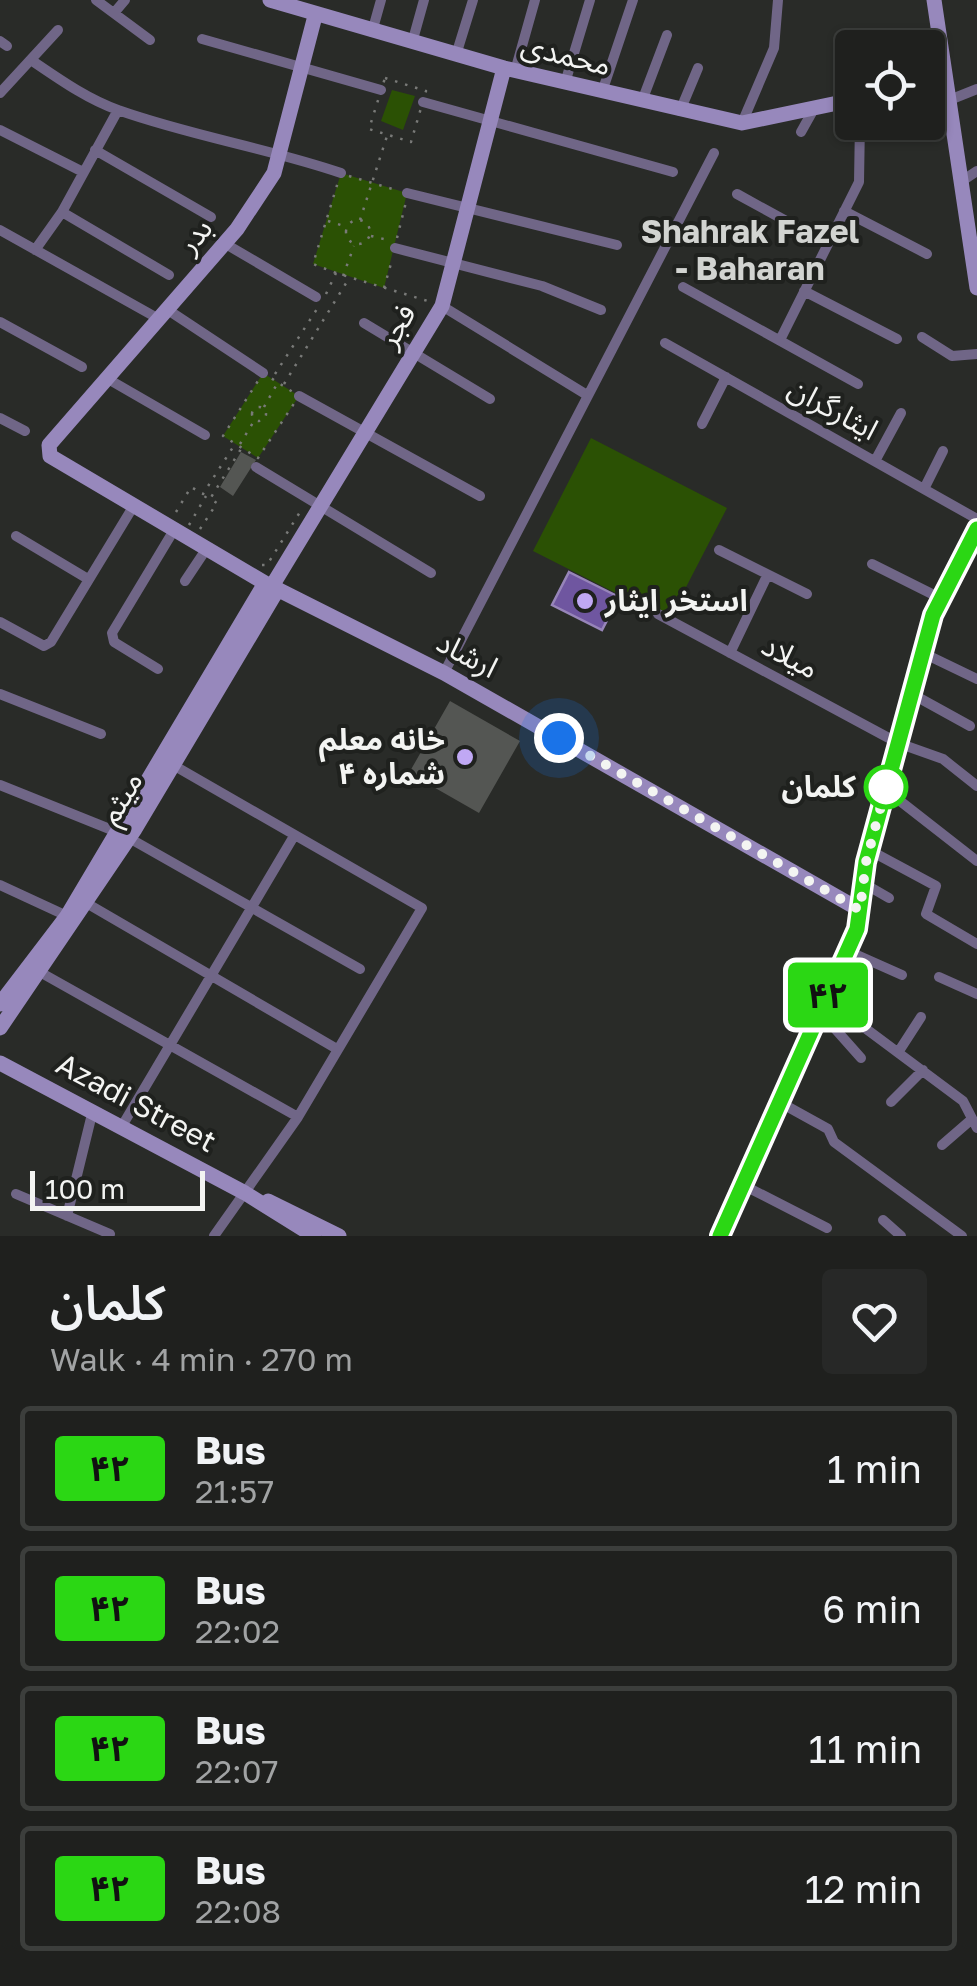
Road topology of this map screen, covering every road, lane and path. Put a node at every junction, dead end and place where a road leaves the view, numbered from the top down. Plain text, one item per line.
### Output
1 (96, 0) edge
2 (125, 0) edge
3 (270, 0) edge
4 (381, 0) edge
5 (424, 0) edge
6 (472, 0) edge
7 (535, 0) edge
8 (590, 0) edge
9 (633, 0) edge
10 (778, 0) edge
11 (934, 0) edge
12 (307, 9) edge
13 (114, 14) junction
14 (58, 30) dead end
15 (372, 32) junction
16 (667, 35) dead end
17 (202, 39) dead end
18 (150, 40) dead end
19 (412, 43) junction
20 (456, 55) junction
21 (32, 60) junction
22 (302, 67) junction
23 (698, 68) dead end
24 (509, 69) junction
25 (564, 83) junction
26 (381, 90) junction
27 (977, 90) edge
28 (602, 92) junction
29 (0, 94) edge
30 (946, 95) junction
31 (423, 102) junction
32 (642, 102) junction
33 (835, 103) edge
34 (815, 106) junction
35 (118, 110) junction
36 (680, 112) junction
37 (491, 120) junction
38 (742, 123) junction
39 (0, 130) edge
40 (802, 132) dead end
41 (387, 134) junction
42 (860, 140) edge
43 (95, 150) junction
44 (280, 152) junction
45 (714, 153) dead end
46 (977, 171) edge
47 (83, 172) junction
48 (672, 172) dead end
49 (341, 173) junction
50 (959, 183) junction
51 (375, 184) junction
52 (408, 193) joint
53 (736, 194) dead end
54 (466, 210) junction
55 (62, 212) junction
56 (844, 212) junction
57 (211, 217) dead end
58 (360, 220) junction
59 (326, 221) junction
60 (346, 227) junction
61 (0, 230) edge
62 (370, 236) junction
63 (224, 243) junction
64 (354, 244) junction
65 (828, 244) junction
66 (396, 245) joint
67 (617, 245) dead end
68 (35, 250) junction
69 (927, 254) dead end
70 (453, 263) junction
71 (336, 273) junction
72 (169, 275) dead end
73 (343, 276) junction
74 (350, 278) junction
75 (683, 287) dead end
76 (977, 288) edge
77 (804, 291) junction
78 (316, 296) dead end
79 (442, 306) junction
80 (601, 310) dead end
81 (164, 314) junction
82 (0, 322) edge
83 (364, 323) dead end
84 (922, 337) dead end
85 (897, 339) dead end
86 (780, 340) junction
87 (664, 342) dead end
88 (414, 352) junction
89 (977, 354) edge
90 (82, 367) dead end
91 (268, 376) junction
92 (726, 377) junction
93 (108, 380) junction
94 (278, 382) junction
95 (858, 384) dead end
96 (284, 386) junction
97 (586, 395) junction
98 (299, 396) junction
99 (490, 399) dead end
100 (243, 404) junction
101 (263, 408) junction
102 (253, 410) junction
103 (901, 413) dead end
104 (0, 418) edge
105 (255, 420) junction
106 (702, 424) dead end
107 (366, 430) junction
108 (25, 431) dead end
109 (205, 435) dead end
110 (239, 446) junction
111 (48, 451) joint
112 (943, 452) dead end
113 (875, 461) junction
114 (256, 467) dead end
115 (924, 489) junction
116 (206, 496) junction
117 (480, 496) dead end
118 (313, 502) junction
119 (132, 506) junction
120 (977, 519) edge
121 (977, 529) edge
122 (16, 536) dead end
123 (185, 536) junction
124 (719, 550) dead end
125 (260, 564) dead end
126 (872, 564) dead end
127 (431, 573) dead end
128 (767, 576) junction
129 (88, 579) junction
130 (185, 581) dead end
131 (272, 586) junction
132 (806, 594) dead end
133 (942, 599) junction
134 (263, 601) junction
135 (658, 614) dead end
136 (0, 622) edge
137 (730, 653) junction
138 (923, 653) junction
139 (158, 670) dead end
140 (444, 673) junction
141 (977, 679) edge
142 (0, 694) edge
143 (912, 694) junction
144 (970, 726) dead end
145 (100, 734) dead end
146 (898, 744) junction
147 (173, 765) junction
148 (0, 784) edge
149 (977, 786) edge
150 (886, 790) junction
151 (123, 835) junction
152 (294, 836) junction
153 (869, 850) junction
154 (977, 862) edge
155 (863, 882) junction
156 (0, 885) edge
157 (889, 898) dead end
158 (88, 904) junction
159 (251, 906) junction
160 (860, 910) junction
161 (66, 916) junction
162 (977, 944) edge
163 (848, 951) junction
164 (360, 969) dead end
165 (38, 971) junction
166 (211, 973) junction
167 (902, 975) dead end
168 (939, 977) dead end
169 (977, 994) edge
170 (0, 1004) edge
171 (824, 1006) junction
172 (921, 1017) dead end
173 (0, 1028) edge
174 (168, 1044) junction
175 (337, 1049) junction
176 (899, 1051) junction
177 (861, 1058) dead end
178 (0, 1063) edge
179 (923, 1070) junction
180 (891, 1102) dead end
181 (780, 1103) junction
182 (93, 1110) junction
183 (298, 1117) junction
184 (974, 1123) edge
185 (122, 1126) junction
186 (942, 1146) dead end
187 (743, 1185) junction
188 (245, 1193) junction
189 (16, 1194) dead end
190 (67, 1216) junction
191 (882, 1220) dead end
192 (826, 1228) dead end
193 (305, 1230) edge
194 (110, 1234) edge
195 (214, 1236) edge
196 (339, 1236) edge
197 (720, 1236) edge
198 (901, 1236) edge
199 (962, 1236) edge

1 - 13 street
2 - 13 street
3 - 12 street, محمدی
4 - 15 street
5 - 19 street
6 - 20 street
7 - 24 street
8 - 25 street
9 - 28 street
10 - 38 street
11 - 30 street
12 - 15 street, محمدی
12 - 22 street, بدر
13 - 18 street
14 - 21 street
15 - 19 street, محمدی
16 - 32 street
17 - 22 street
19 - 20 street, محمدی
20 - 24 street, محمدی
21 - 29 street
21 - 35 street
22 - 26 street
22 - 44 street, بدر
23 - 36 street
24 - 25 street, محمدی
24 - 37 street, فجر
25 - 28 street, محمدی
26 - 31 path
26 - 41 path
27 - 30 street
28 - 32 street, محمدی
30 - 50 street
31 - 37 street
31 - 41 path
32 - 36 street, محمدی
33 - 34 street, محمدی
34 - 38 street, محمدی
34 - 40 street
35 - 43 street
35 - 44 street
36 - 38 street, محمدی
37 - 48 street
37 - 54 street, فجر
39 - 47 street
41 - 51 path
42 - 56 street
43 - 47 street
43 - 57 street
44 - 49 street
44 - 63 street, بدر
45 - 97 street
46 - 50 street
47 - 55 street
49 - 51 path
49 - 59 path
50 - 76 street
51 - 52 path
51 - 58 path
52 - 54 street
53 - 65 street
54 - 67 street
54 - 70 street, فجر
55 - 68 street
55 - 72 street
56 - 65 street
56 - 69 street
58 - 60 path
58 - 62 path
59 - 60 path
59 - 71 path
60 - 64 path
61 - 68 street
62 - 64 path
62 - 66 path
63 - 78 street
63 - 81 street, بدر
64 - 73 path
65 - 77 street
66 - 70 street
68 - 81 street
70 - 79 street, فجر
70 - 80 street
71 - 73 path
71 - 91 path
73 - 74 path
74 - 79 path
74 - 96 path
75 - 86 street
77 - 85 street
77 - 86 street
79 - 88 street, فجر
79 - 97 street
81 - 91 street
81 - 93 street, بدر
82 - 90 street
83 - 88 street
84 - 89 street
86 - 95 street
87 - 92 street, ایثارگران
88 - 99 street
88 - 107 street, فجر
91 - 94 path
91 - 100 path
92 - 106 street
92 - 113 street, ایثارگران
93 - 109 street
93 - 111 street, بدر
94 - 96 path
94 - 101 path
96 - 98 path
97 - 140 street
98 - 107 street
98 - 110 path
100 - 102 path
100 - 110 path
101 - 102 path
101 - 105 path
102 - 105 path
103 - 113 street
104 - 108 street
105 - 110 path
107 - 117 street
107 - 118 street, فجر
110 - 116 path
110 - 116 path
111 - 119 street, ارشاد
112 - 115 street
113 - 115 street, ایثارگران
114 - 118 street
115 - 120 street, ایثارگران
116 - 123 path
116 - 123 path
116 - 123 path
118 - 125 path
118 - 127 street
118 - 131 street, فجر
119 - 123 street, ارشاد
119 - 129 street
121 - 133 street
122 - 129 street
123 - 130 street
123 - 131 street, ارشاد
123 - 139 street
124 - 128 street
126 - 133 street
128 - 132 street
128 - 137 street
129 - 136 street
131 - 134 street, میثم
131 - 140 street, ارشاد
133 - 138 street
134 - 147 street, میثم
134 - 151 street, میثم
135 - 137 street, میلاد
137 - 146 street, میلاد
138 - 141 street
138 - 143 street
140 - 160 street, ارشاد
142 - 145 street
143 - 144 street
143 - 146 street
146 - 149 street, میلاد
146 - 150 street
147 - 151 street, میثم
147 - 152 street
148 - 151 street
150 - 153 street
150 - 154 street
151 - 158 street, میثم
151 - 159 street
151 - 161 street, میثم
152 - 159 street
152 - 175 street
153 - 155 street
153 - 162 street
155 - 157 street
155 - 160 street
156 - 161 street
158 - 165 street, میثم
158 - 166 street
159 - 164 street
159 - 166 street
160 - 163 street
161 - 170 street, میثم
163 - 167 street
163 - 171 street
165 - 173 street, میثم
165 - 174 street
166 - 174 street
166 - 175 street
168 - 169 street
171 - 176 street
171 - 177 street
171 - 181 street
172 - 176 street
174 - 183 street
174 - 185 street
175 - 183 street
176 - 179 street
178 - 182 street, Azadi Street
179 - 180 street
179 - 184 street
181 - 187 street
181 - 199 street
182 - 185 street, Azadi Street
182 - 190 street
183 - 188 street
184 - 186 street
185 - 188 street, Azadi Street
187 - 192 street
187 - 197 street
188 - 193 street, Azadi Street
188 - 195 street
189 - 190 street
190 - 194 street
191 - 198 street
193 - 196 street, Azadi Street

